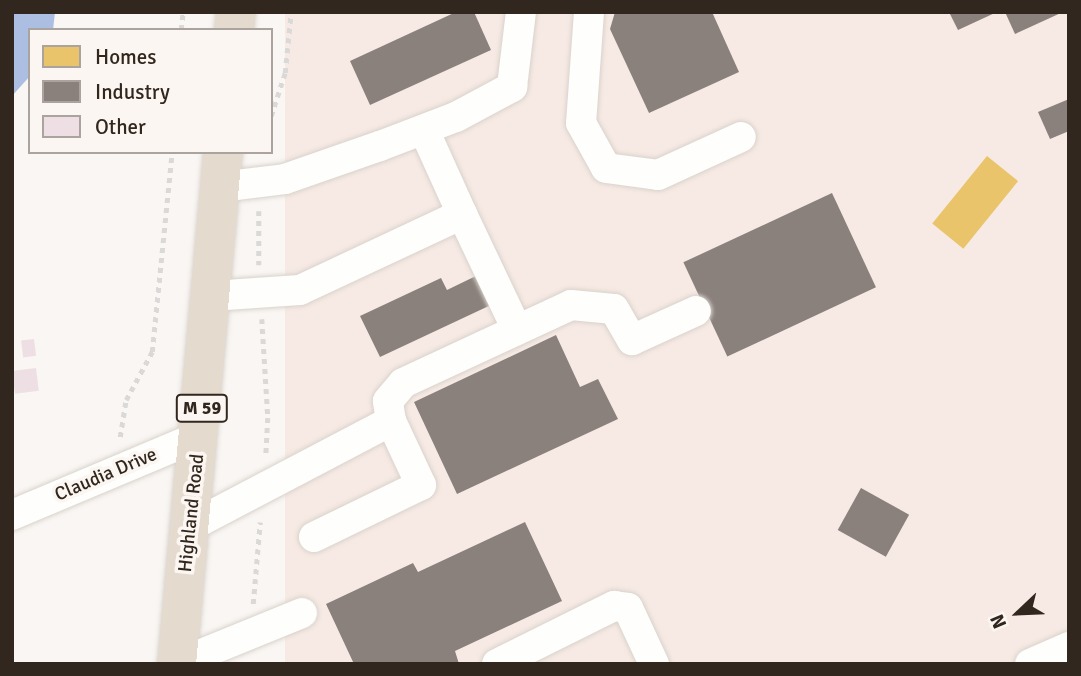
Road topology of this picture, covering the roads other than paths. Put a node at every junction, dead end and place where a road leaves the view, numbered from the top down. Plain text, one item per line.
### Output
1 (521, 12) edge
2 (589, 12) edge
3 (424, 130) junction
4 (741, 137) dead end
5 (222, 170) edge
6 (462, 214) junction
7 (211, 296) junction
8 (696, 311) dead end
9 (517, 330) junction
10 (391, 421) junction
11 (200, 436) junction
12 (12, 515) edge
13 (191, 526) junction
14 (314, 537) dead end
15 (302, 614) dead end
16 (1069, 647) edge
17 (177, 664) edge
18 (497, 664) edge
19 (654, 664) edge
20 (1030, 664) edge

1 - 3 street
2 - 4 street
3 - 5 street
3 - 6 street
5 - 7 highway, Highland Road / M 59
6 - 7 street
6 - 9 street
7 - 11 highway, Highland Road / M 59
8 - 9 street
9 - 10 street
10 - 13 street
10 - 14 street
11 - 12 street, Claudia Drive
11 - 13 highway, Highland Road / M 59
13 - 17 highway, Highland Road / M 59
15 - 17 street
16 - 20 street
18 - 19 street

